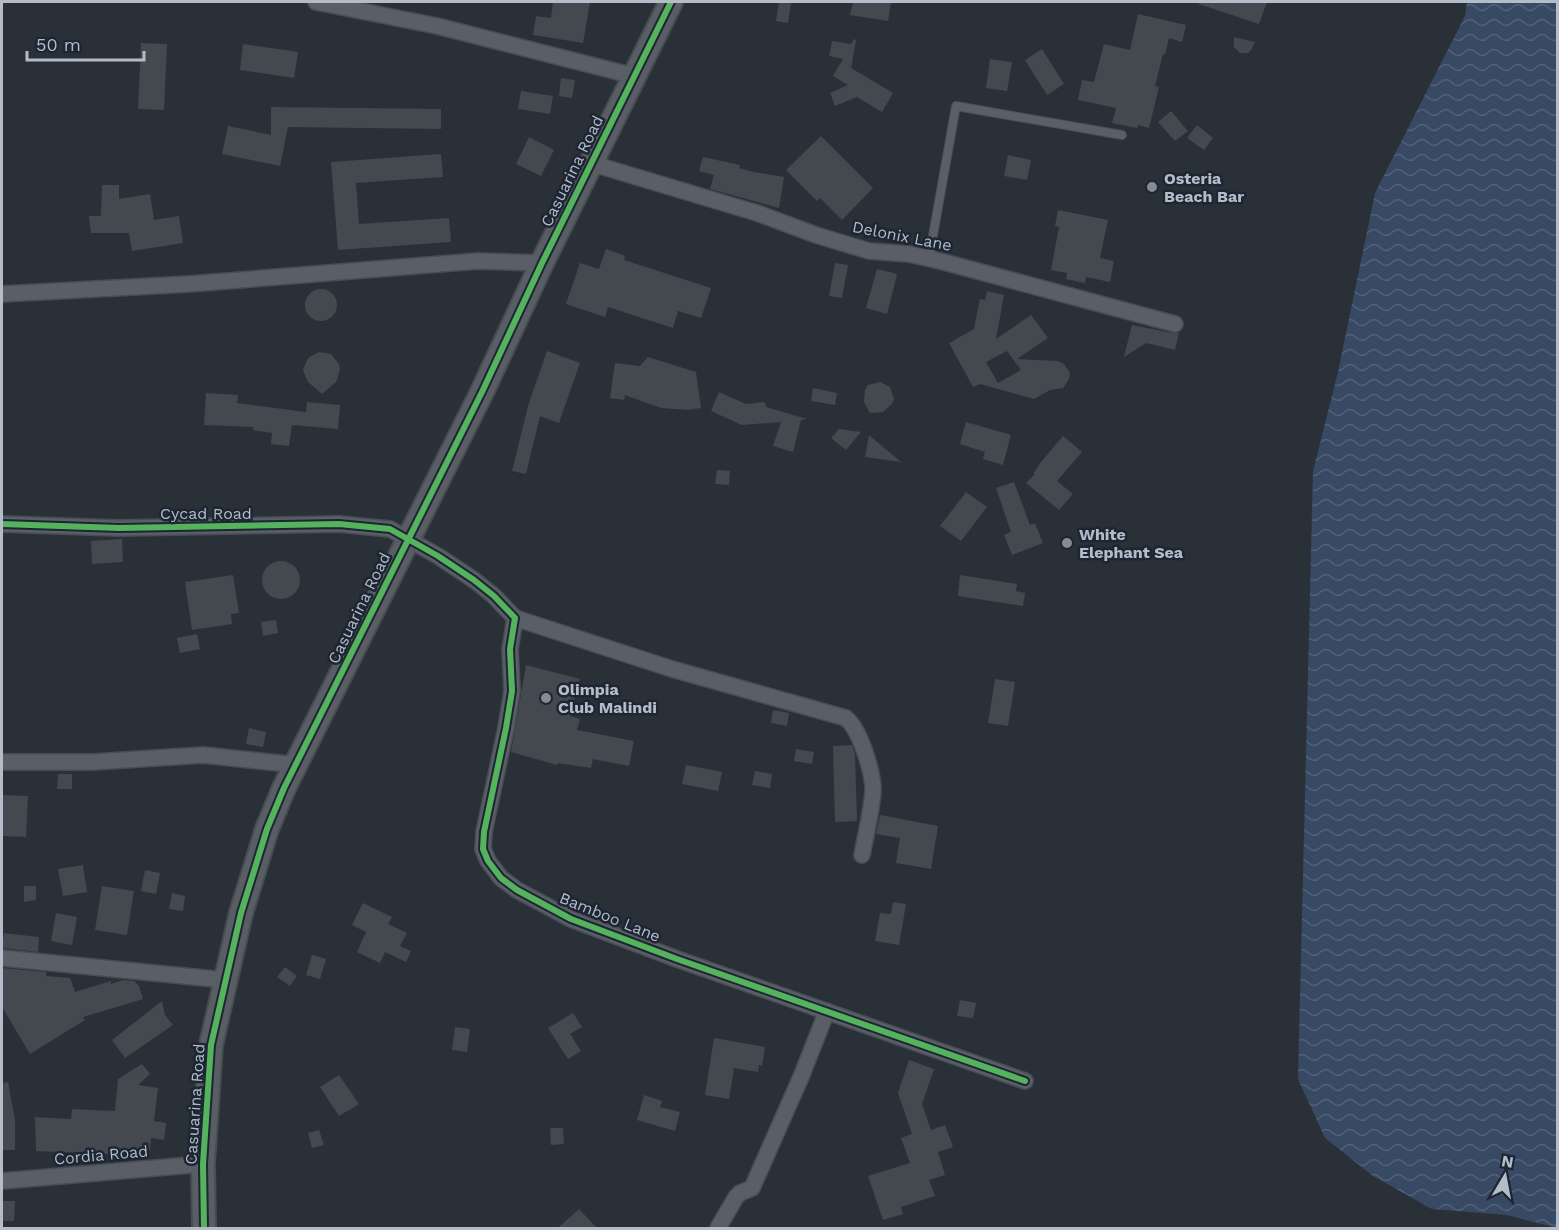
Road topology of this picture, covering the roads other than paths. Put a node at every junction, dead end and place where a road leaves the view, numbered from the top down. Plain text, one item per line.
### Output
1 (316, 2) edge
2 (670, 2) edge
3 (634, 76) junction
4 (1122, 135) dead end
5 (590, 163) junction
6 (930, 258) junction
7 (542, 263) junction
8 (2, 294) edge
9 (1175, 324) dead end
10 (2, 524) edge
11 (408, 540) junction
12 (515, 618) junction
13 (2, 762) edge
14 (297, 765) junction
15 (862, 855) dead end
16 (2, 958) edge
17 (225, 980) junction
18 (827, 1011) junction
19 (1024, 1081) dead end
20 (203, 1164) junction
21 (2, 1181) edge
22 (204, 1228) edge
23 (718, 1228) edge

1 - 3 street
2 - 3 street, Casuarina Road
3 - 5 street, Casuarina Road
4 - 6 lane
5 - 6 street, Delonix Lane
5 - 7 street, Casuarina Road
6 - 9 street, Delonix Lane
7 - 8 street
7 - 11 street, Casuarina Road
10 - 11 street, Cycad Road
11 - 12 street
11 - 14 street, Casuarina Road
12 - 15 street
12 - 18 street, Bamboo Lane
13 - 14 street
14 - 17 street, Casuarina Road
16 - 17 street
17 - 20 street, Casuarina Road
18 - 19 street, Bamboo Lane
18 - 23 street
20 - 21 street, Cordia Road
20 - 22 street, Casuarina Road

